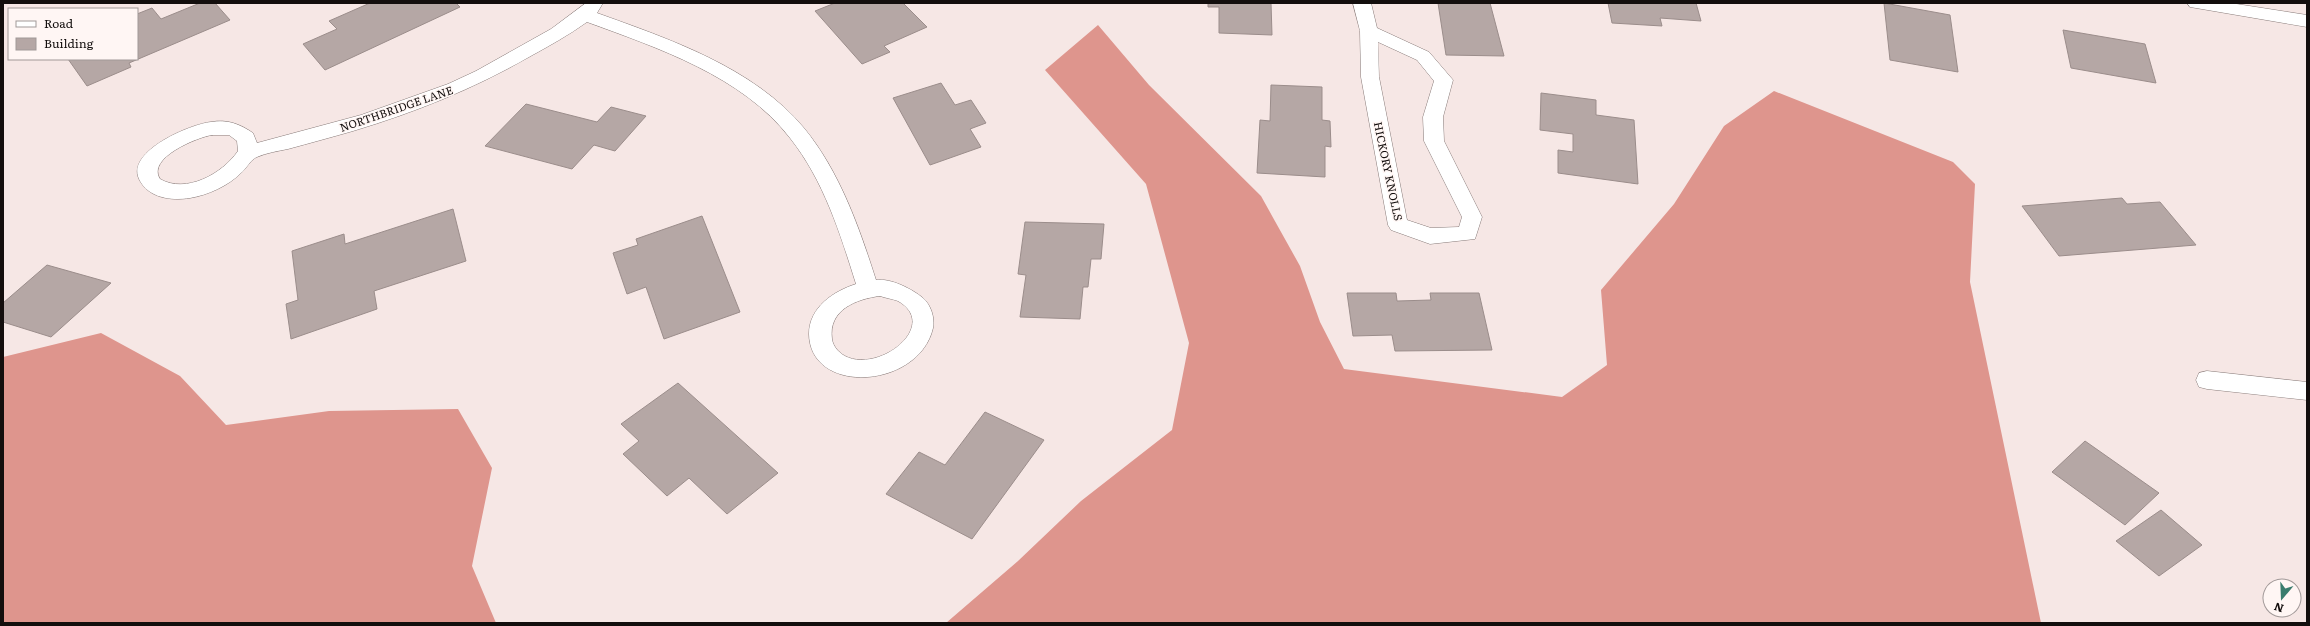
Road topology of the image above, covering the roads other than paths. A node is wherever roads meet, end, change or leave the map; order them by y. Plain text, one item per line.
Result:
1 (1362, 3) edge
2 (2196, 3) edge
3 (591, 9) edge
4 (2307, 21) edge
5 (1368, 31) junction
6 (248, 152) junction
7 (868, 289) junction
8 (2207, 380) dead end
9 (2307, 391) edge

1 - 5 street, HICKORY KNOLLS
2 - 4 street
3 - 6 street, NORTHBRIDGE LANE
3 - 7 street
5 - 5 street, HICKORY KNOLLS
6 - 6 street
7 - 7 street
8 - 9 street

